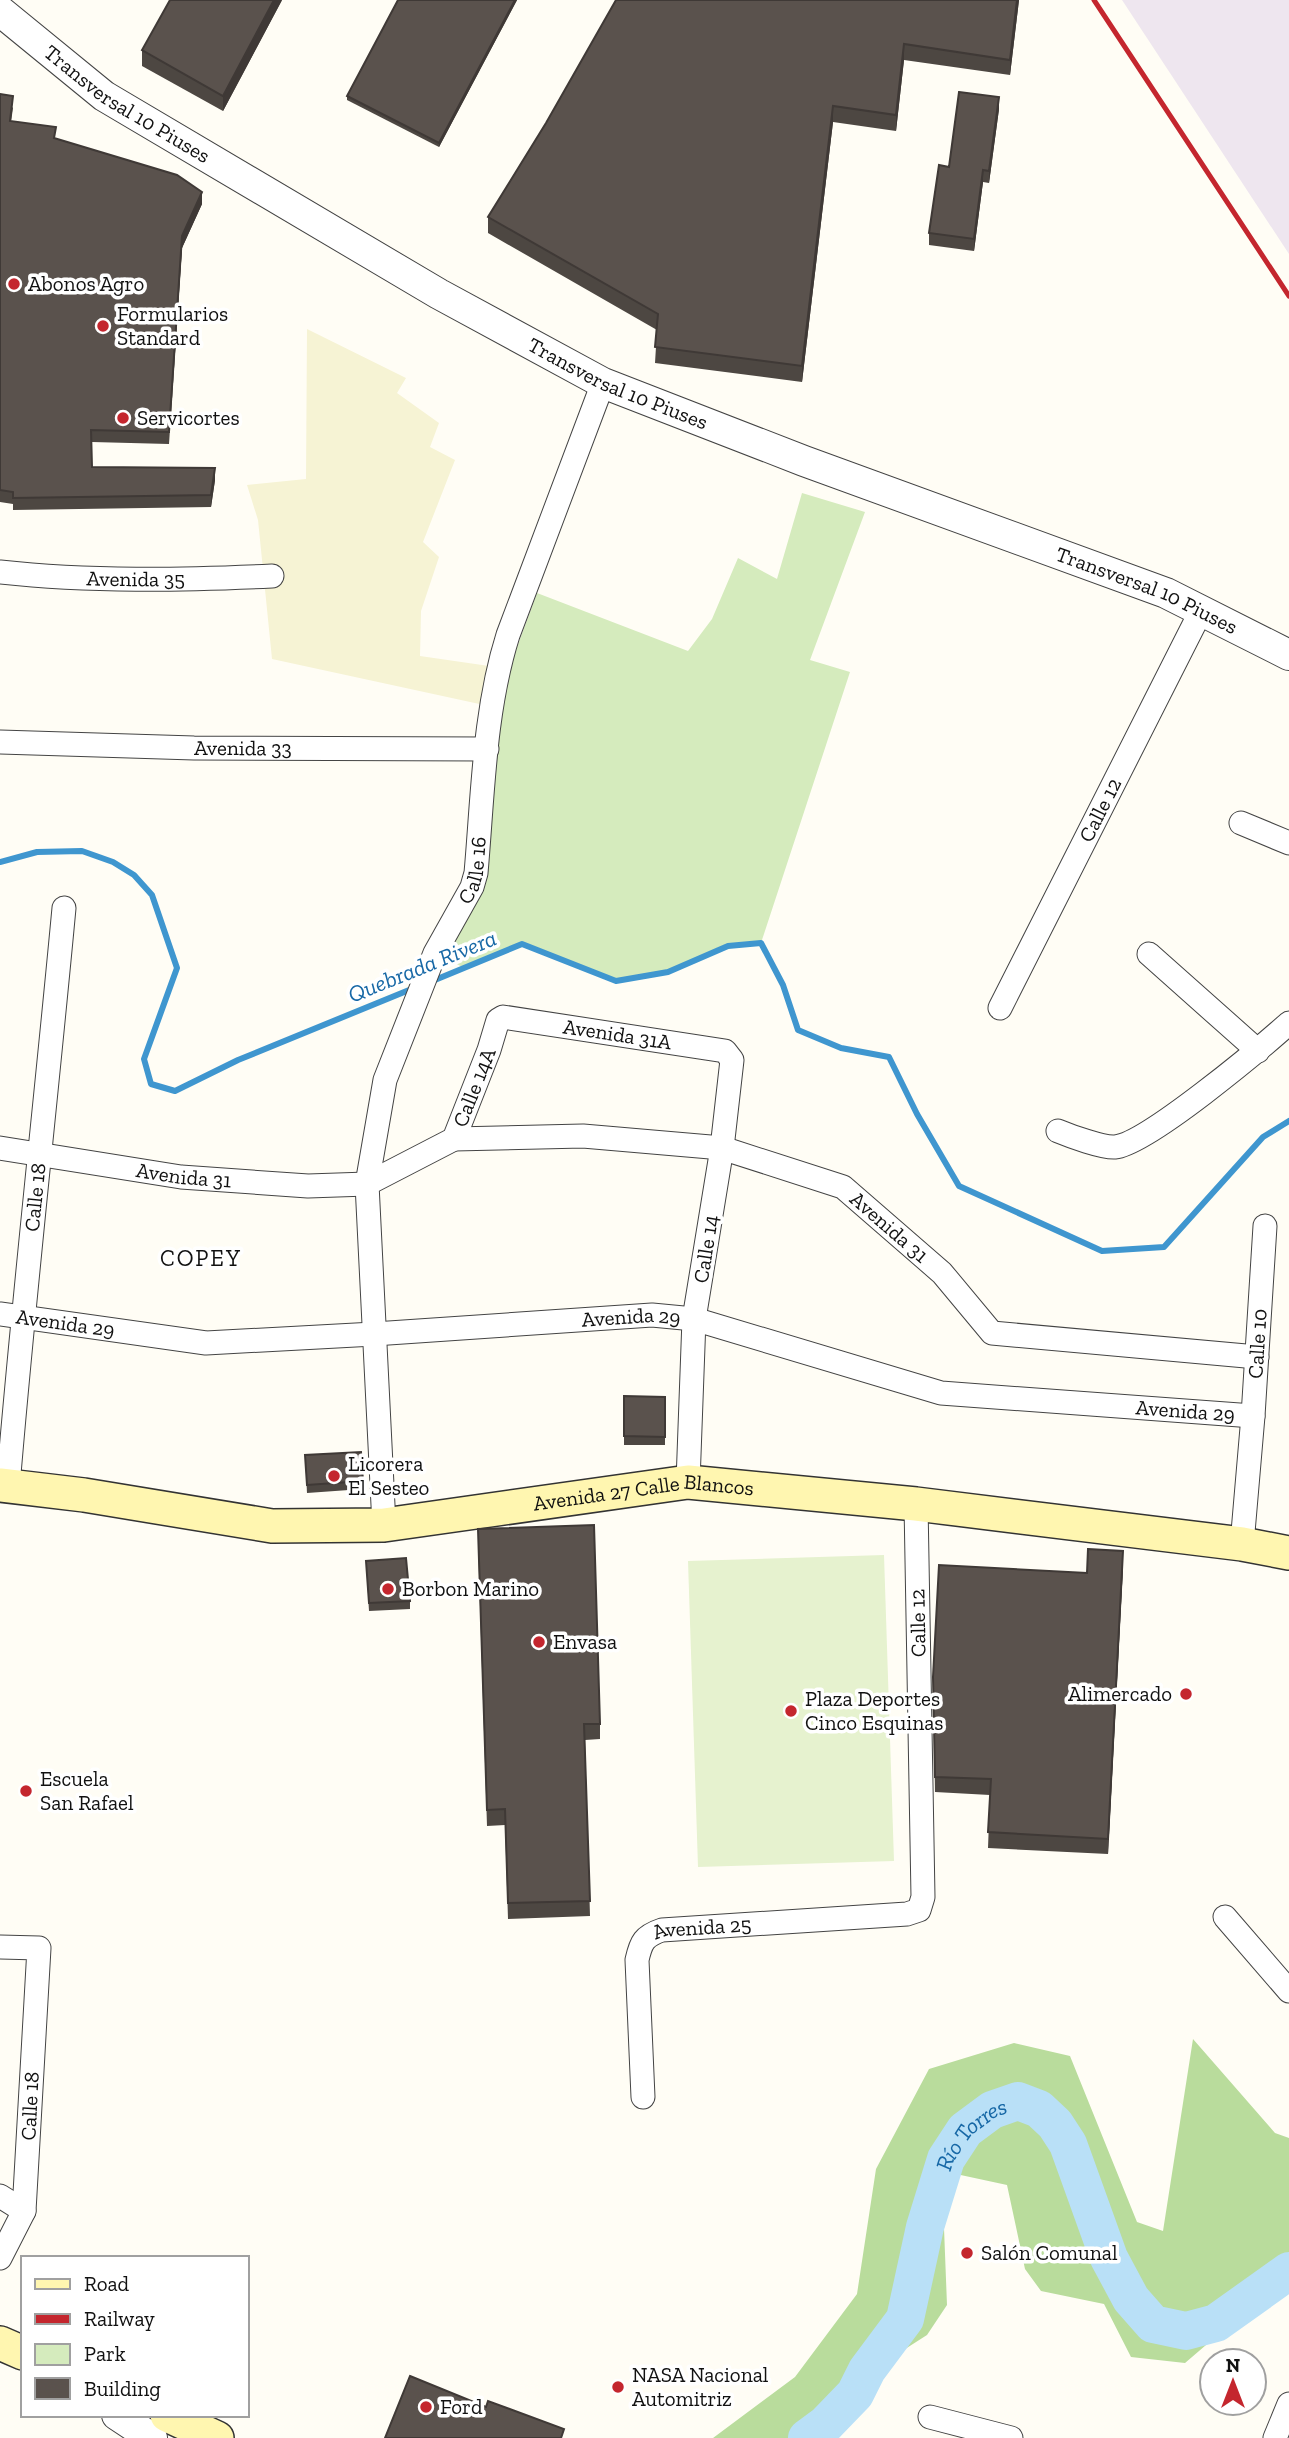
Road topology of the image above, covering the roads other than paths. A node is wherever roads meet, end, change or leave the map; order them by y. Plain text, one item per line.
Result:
1 (0, 12) edge
2 (603, 383) junction
3 (0, 572) edge
4 (272, 576) dead end
5 (1200, 611) junction
6 (1289, 655) edge
7 (0, 742) edge
8 (487, 749) junction
9 (1241, 823) dead end
10 (1289, 843) edge
11 (64, 908) dead end
12 (1149, 954) dead end
13 (1000, 1008) dead end
14 (498, 1020) joint
15 (1289, 1023) edge
16 (1258, 1051) junction
17 (732, 1059) joint
18 (1058, 1131) dead end
19 (454, 1139) junction
20 (0, 1148) edge
21 (722, 1148) junction
22 (41, 1153) junction
23 (367, 1184) junction
24 (1265, 1226) dead end
25 (11, 1316) edge
26 (694, 1319) junction
27 (374, 1334) junction
28 (1257, 1357) junction
29 (1253, 1416) junction
30 (688, 1482) junction
31 (4, 1486) edge
32 (916, 1504) junction
33 (384, 1525) junction
34 (1242, 1544) junction
35 (1289, 1553) edge
36 (919, 1910) joint
37 (1225, 1917) dead end
38 (0, 1947) edge
39 (1286, 1982) edge
40 (643, 2097) dead end
41 (0, 2196) edge
42 (24, 2211) junction
43 (0, 2258) edge
44 (1289, 2404) edge
45 (120, 2417) edge
46 (171, 2417) edge
47 (930, 2417) dead end
48 (152, 2438) edge
49 (217, 2438) edge
50 (1011, 2438) edge
51 (1275, 2438) edge

1 - 2 street, Transversal 10 Piuses
2 - 5 street, Transversal 10 Piuses
2 - 8 street, Calle 16
3 - 4 street, Avenida 35
5 - 6 street, Transversal 10 Piuses
5 - 13 street, Calle 12
7 - 8 street, Avenida 33
8 - 23 street, Calle 16
9 - 10 street
11 - 22 street, Calle 18
12 - 16 street
14 - 17 street, Avenida 31A
14 - 19 street, Calle 14A
15 - 16 street
16 - 18 street
17 - 21 street, Calle 14
19 - 21 street, Avenida 31
19 - 23 street, Calle 14A
20 - 22 street, Avenida 31
21 - 26 street, Calle 14
21 - 28 street, Avenida 31
22 - 23 street, Avenida 31
22 - 25 street, Calle 18
23 - 27 street, Calle 16
24 - 28 street, Calle 10
25 - 27 street, Avenida 29
25 - 31 street, Calle 18
26 - 27 street, Avenida 29
26 - 29 street, Avenida 29
26 - 30 street, Calle 14
27 - 33 street, Calle 16
28 - 29 street, Calle 10
29 - 34 street, Calle 10
30 - 32 main road, Avenida 27 Calle Blancos
30 - 33 main road, Avenida 27 Calle Blancos
31 - 33 main road, Avenida 27 Calle Blancos
32 - 34 main road, Avenida 27 Calle Blancos
32 - 36 street, Calle 12
34 - 35 main road, Avenida 27 Calle Blancos
36 - 40 street, Avenida 25
37 - 39 street
38 - 42 street, Calle 18
41 - 42 street
42 - 43 street, Calle 18
44 - 51 street
45 - 48 street
46 - 49 main road
47 - 50 street

